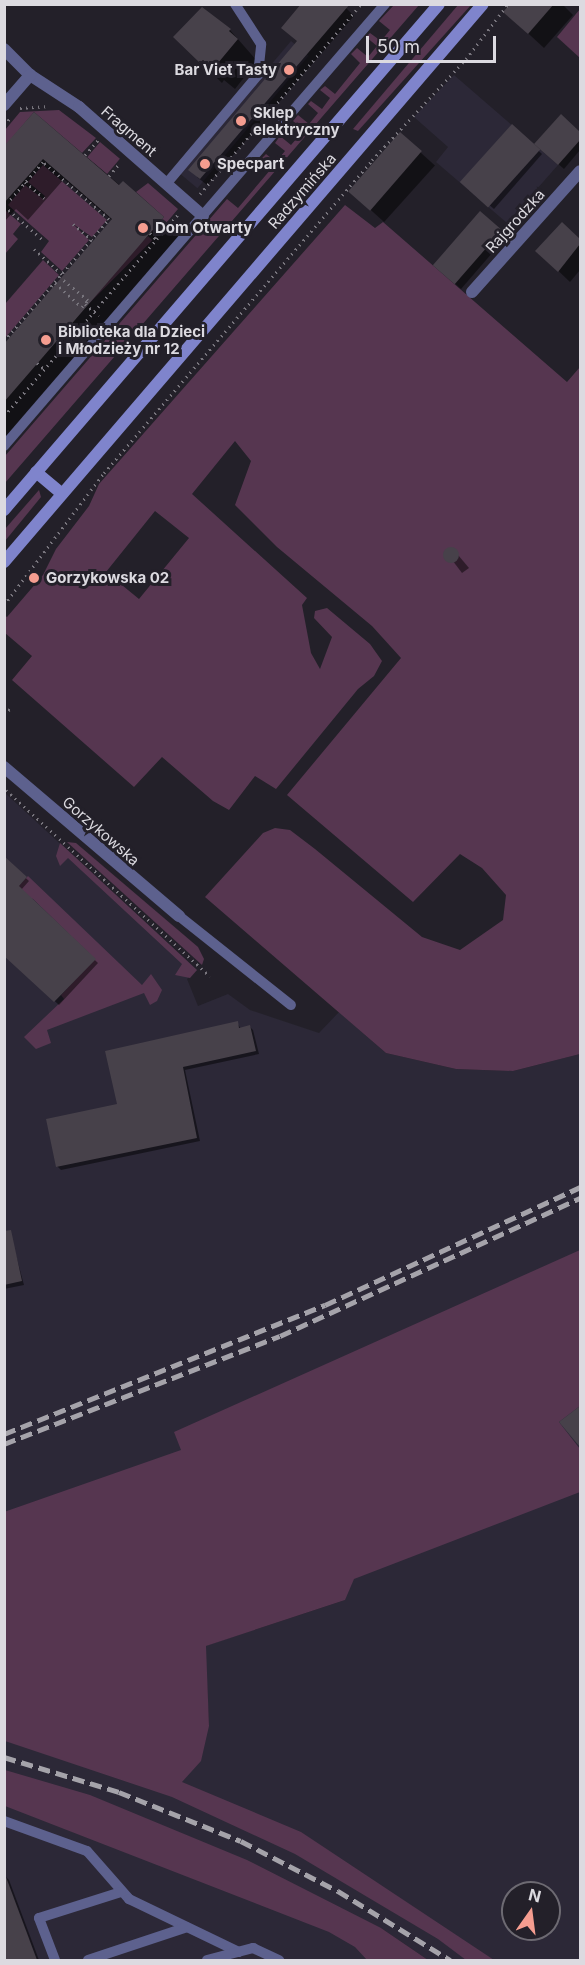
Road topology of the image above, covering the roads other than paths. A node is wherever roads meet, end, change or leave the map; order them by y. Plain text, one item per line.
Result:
1 (235, 4) edge
2 (385, 4) edge
3 (440, 4) edge
4 (483, 4) edge
5 (4, 49) edge
6 (30, 75) junction
7 (4, 105) edge
8 (580, 171) edge
9 (167, 183) junction
10 (203, 216) junction
11 (472, 292) dead end
12 (4, 446) edge
13 (36, 472) junction
14 (62, 494) junction
15 (4, 510) edge
16 (4, 562) edge
17 (4, 767) edge
18 (179, 916) joint
19 (291, 1005) dead end
20 (4, 1821) edge
21 (121, 1892) junction
22 (187, 1927) junction
23 (240, 1952) junction
24 (55, 1960) edge
25 (88, 1960) edge
26 (207, 1960) edge
27 (279, 1960) edge

1 - 9 lane
2 - 10 lane
3 - 13 main road, Radzymińska
4 - 14 main road, Radzymińska
5 - 6 street, Fragment
6 - 7 street
6 - 9 street, Fragment
8 - 11 street, Rajgrodzka
9 - 10 street, Fragment
10 - 12 lane
13 - 14 main road
13 - 15 main road, Radzymińska
14 - 16 main road, Radzymińska
17 - 18 street, Gorzykowska
18 - 19 lane
20 - 21 lane
21 - 22 lane
21 - 24 lane
22 - 23 lane
22 - 25 lane
23 - 26 lane
23 - 27 lane

